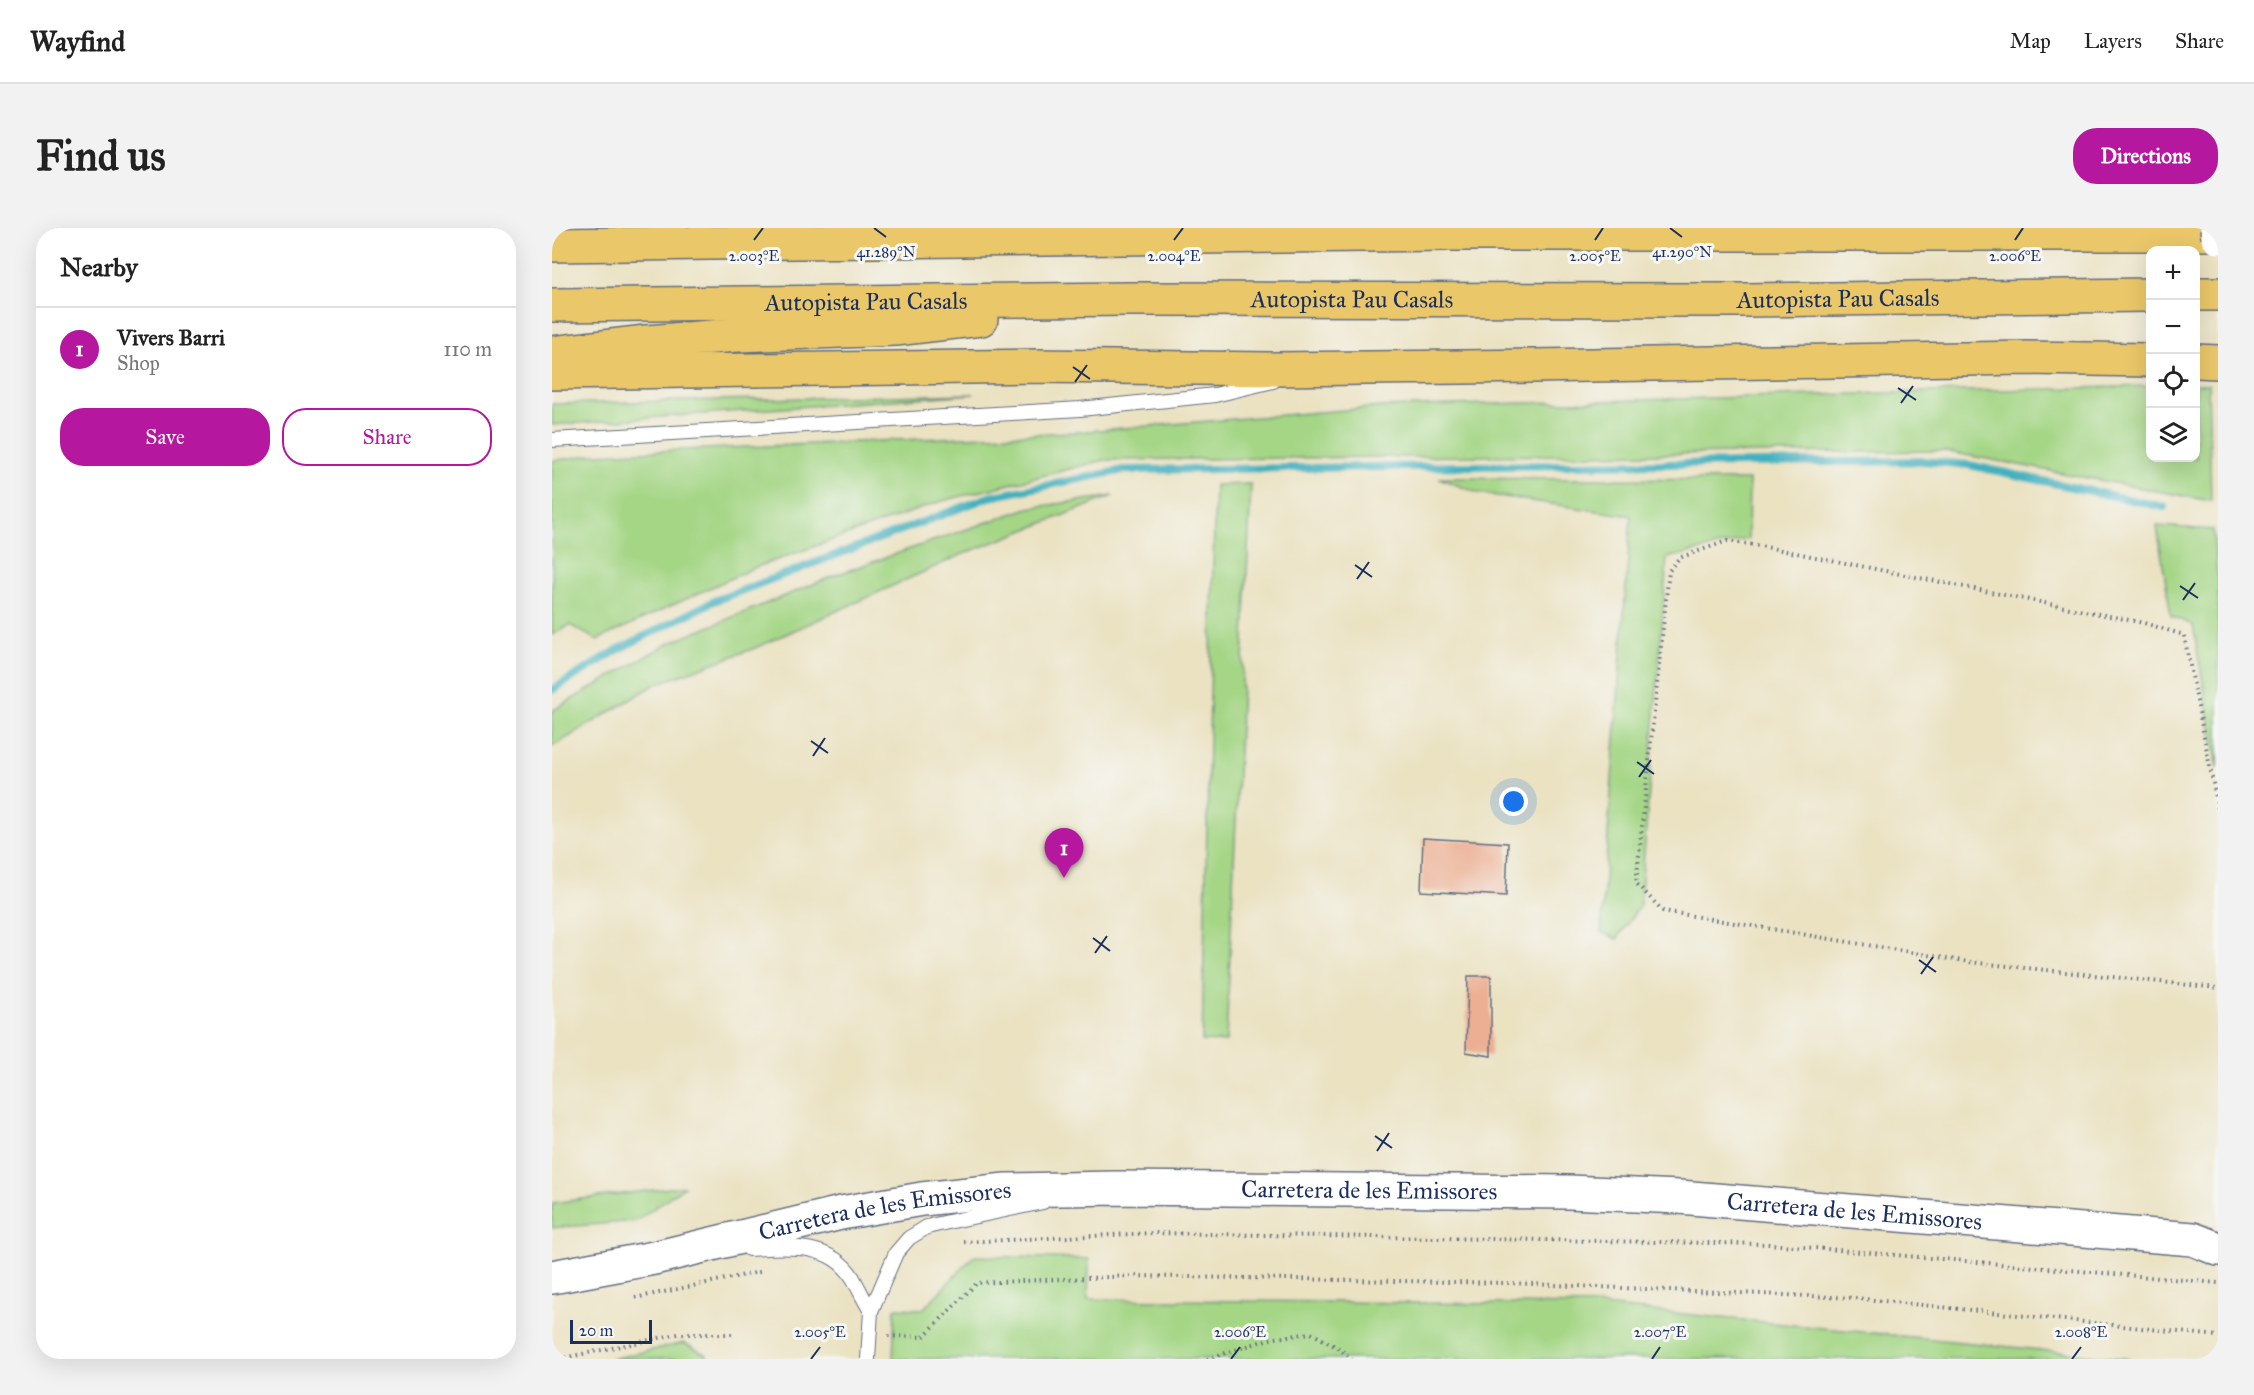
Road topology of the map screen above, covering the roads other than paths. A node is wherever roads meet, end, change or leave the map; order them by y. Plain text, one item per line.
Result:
1 (2217, 228) edge
2 (1434, 231) edge
3 (2218, 236) edge
4 (552, 245) edge
5 (2200, 294) edge
6 (2218, 294) edge
7 (2146, 295) edge
8 (1129, 299) junction
9 (552, 305) edge
10 (552, 353) edge
11 (2146, 360) edge
12 (2200, 361) edge
13 (2218, 362) edge
14 (1313, 368) junction
15 (552, 373) edge
16 (552, 440) edge
17 (1115, 1188) junction
18 (2210, 1241) edge
19 (687, 1251) junction
20 (552, 1277) edge
21 (871, 1311) junction
22 (868, 1359) edge

1 - 3 street, bridge
2 - 3 highway
2 - 4 highway
5 - 6 highway
7 - 8 highway, Autopista Pau Casals
8 - 9 highway, Autopista Pau Casals
8 - 10 highway
11 - 14 highway
12 - 13 highway
14 - 15 highway
14 - 16 lane
17 - 18 street, Carretera de les Emissores
17 - 19 street, Carretera de les Emissores
17 - 21 lane
19 - 20 street, Carretera de les Emissores
19 - 21 lane
21 - 22 lane

